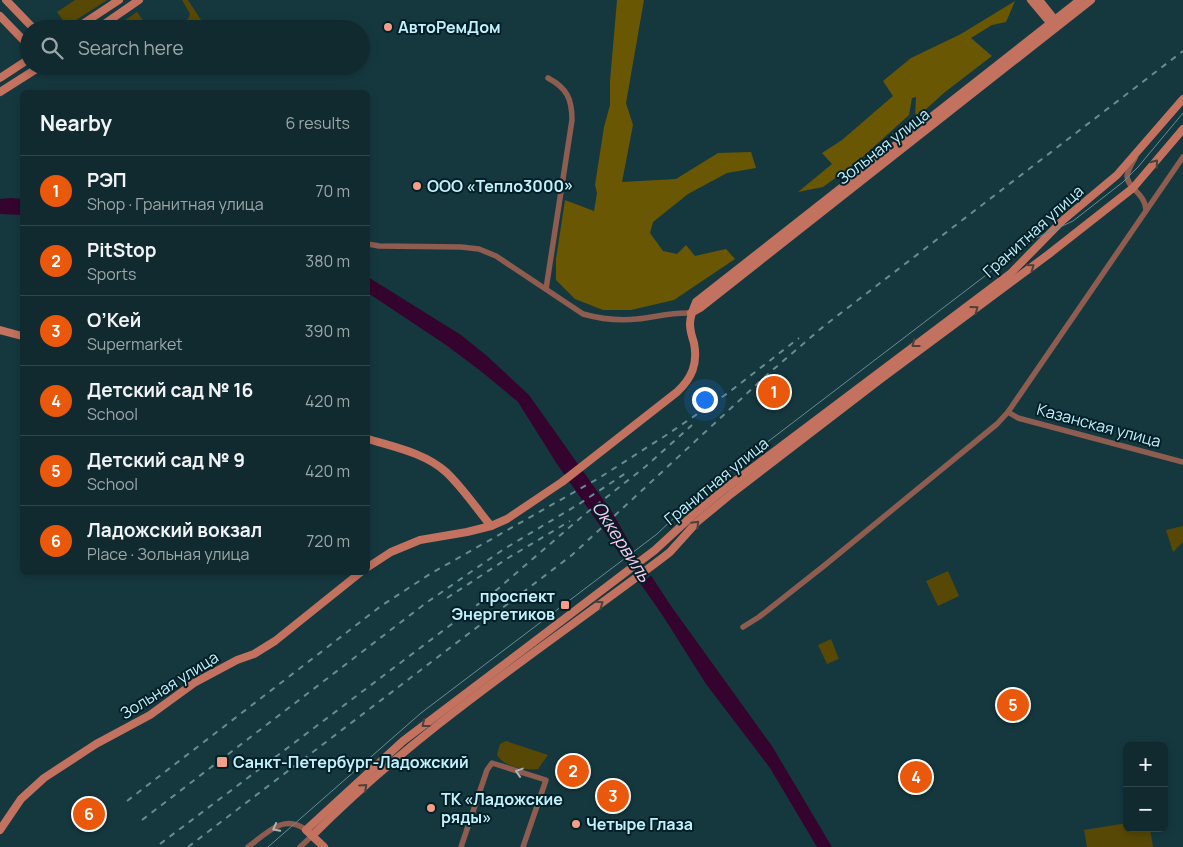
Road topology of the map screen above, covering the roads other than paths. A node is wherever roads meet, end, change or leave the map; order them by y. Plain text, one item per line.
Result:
1 (6, 0) edge
2 (119, 0) edge
3 (139, 0) edge
4 (1031, 0) edge
5 (1040, 0) edge
6 (1080, 0) edge
7 (1091, 0) edge
8 (0, 16) edge
9 (25, 20) edge
10 (88, 20) edge
11 (109, 20) edge
12 (1053, 24) junction
13 (20, 37) edge
14 (20, 65) edge
15 (27, 75) edge
16 (0, 78) edge
17 (548, 78) dead end
18 (0, 92) edge
19 (1183, 99) edge
20 (1183, 129) edge
21 (1137, 154) junction
22 (1183, 157) edge
23 (1133, 188) junction
24 (1146, 210) junction
25 (370, 244) edge
26 (546, 289) junction
27 (691, 313) junction
28 (0, 330) edge
29 (20, 335) edge
30 (1008, 412) junction
31 (370, 440) edge
32 (1183, 462) edge
33 (491, 526) junction
34 (370, 566) edge
35 (357, 575) edge
36 (743, 627) dead end
37 (0, 830) edge
38 (310, 832) junction
39 (248, 847) edge
40 (300, 847) edge
41 (324, 847) edge
42 (461, 847) edge
43 (523, 847) edge

1 - 9 street
2 - 10 street
3 - 11 street
4 - 12 street
5 - 12 street
6 - 12 street, Зольная улица
7 - 12 street, Зольная улица
8 - 13 street
12 - 27 street, Зольная улица
14 - 16 street
15 - 18 street
17 - 26 street
19 - 21 street, Гранитная улица
23 -> 20 street, Гранитная улица
21 - 23 street
21 -> 38 street, Гранитная улица
22 - 24 street
23 - 24 street
38 -> 23 street, Гранитная улица
24 - 30 street
25 - 26 street
26 - 27 street
27 - 33 street
28 - 29 street
30 - 32 street, Казанская улица
30 - 36 street
31 - 33 street
33 - 34 street
35 - 37 street, Зольная улица
38 -> 39 street
38 - 40 street, Гранитная улица
38 - 41 street
43 -> 42 street

